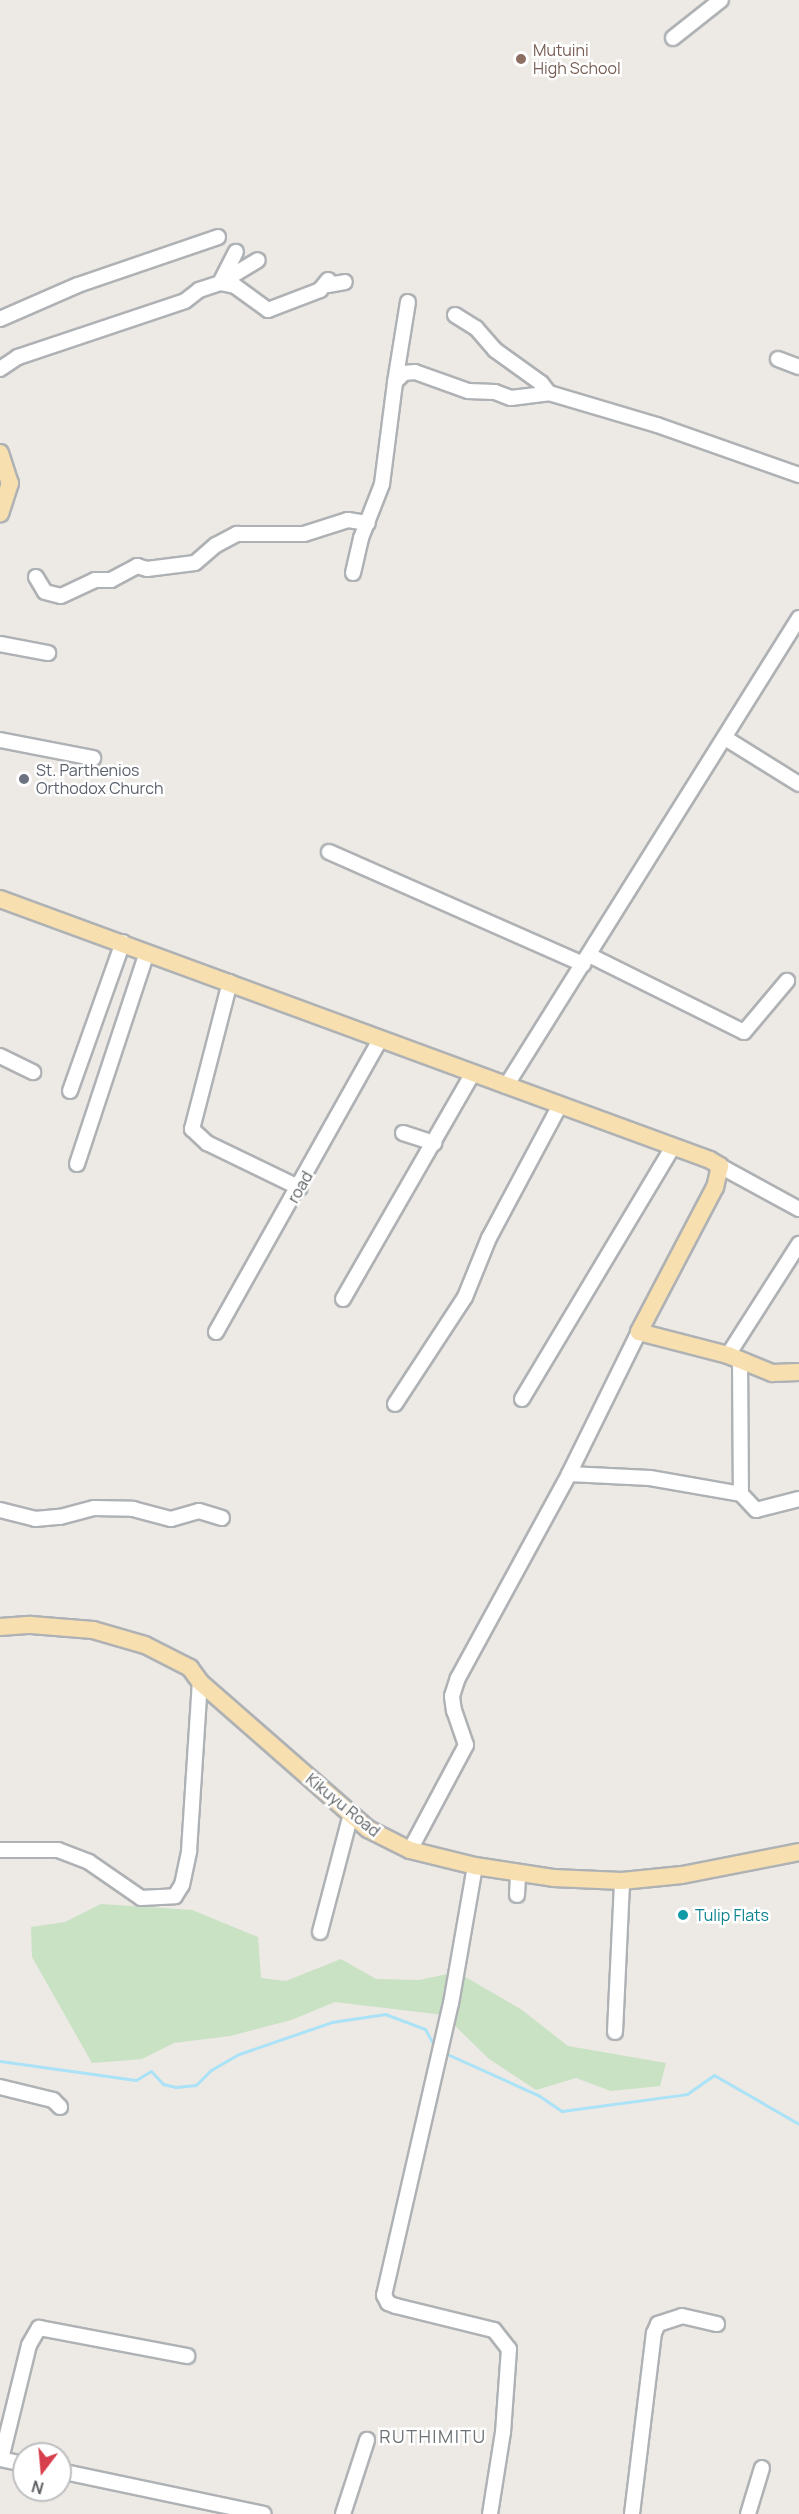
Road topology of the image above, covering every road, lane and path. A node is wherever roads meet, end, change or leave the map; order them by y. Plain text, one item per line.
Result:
1 (722, 0) edge
2 (673, 38) dead end
3 (218, 237) dead end
4 (236, 252) dead end
5 (258, 260) dead end
6 (345, 282) dead end
7 (220, 284) junction
8 (408, 302) dead end
9 (455, 315) dead end
10 (0, 319) edge
11 (778, 359) dead end
12 (799, 367) edge
13 (0, 369) edge
14 (395, 382) junction
15 (549, 393) junction
16 (0, 453) edge
17 (799, 476) edge
18 (0, 513) edge
19 (368, 523) junction
20 (353, 573) dead end
21 (36, 577) dead end
22 (799, 618) edge
23 (0, 644) edge
24 (48, 652) dead end
25 (725, 738) junction
26 (0, 740) edge
27 (93, 758) dead end
28 (799, 784) edge
29 (329, 852) dead end
30 (0, 899) edge
31 (123, 942) junction
32 (147, 952) junction
33 (586, 959) junction
34 (787, 981) dead end
35 (231, 982) junction
36 (380, 1040) junction
37 (0, 1056) edge
38 (33, 1072) dead end
39 (473, 1073) junction
40 (506, 1086) junction
41 (70, 1091) dead end
42 (560, 1105) junction
43 (403, 1133) dead end
44 (434, 1143) junction
45 (672, 1148) junction
46 (77, 1164) dead end
47 (720, 1166) junction
48 (300, 1188) junction
49 (799, 1209) edge
50 (799, 1244) edge
51 (343, 1299) dead end
52 (216, 1332) dead end
53 (639, 1332) junction
54 (734, 1357) junction
55 (799, 1372) edge
56 (522, 1399) dead end
57 (395, 1404) dead end
58 (568, 1474) junction
59 (741, 1494) junction
60 (799, 1499) edge
61 (0, 1510) edge
62 (222, 1518) dead end
63 (0, 1627) edge
64 (200, 1682) junction
65 (351, 1814) junction
66 (0, 1850) edge
67 (410, 1850) junction
68 (799, 1852) edge
69 (475, 1866) junction
70 (518, 1872) junction
71 (622, 1881) junction
72 (517, 1894) dead end
73 (320, 1932) dead end
74 (615, 2032) dead end
75 (0, 2087) edge
76 (60, 2107) dead end
77 (717, 2324) dead end
78 (187, 2356) dead end
79 (367, 2440) dead end
80 (0, 2459) edge
81 (762, 2468) dead end
82 (72, 2474) edge
83 (234, 2511) edge
84 (264, 2514) edge
85 (343, 2514) edge
86 (489, 2514) edge
87 (632, 2514) edge
88 (748, 2514) edge

1 - 2 street
3 - 10 street
4 - 7 street
5 - 7 street
6 - 7 street
7 - 13 street
8 - 14 street
9 - 15 street
11 - 12 street
14 - 15 street
14 - 19 street
15 - 17 street
16 - 18 main road
19 - 20 street
19 - 21 street
22 - 25 street
23 - 24 street
25 - 28 street
25 - 33 street
26 - 27 street
29 - 33 street
30 - 31 main road
31 - 32 main road
31 - 41 street
32 - 35 main road
32 - 46 street
33 - 34 street
33 - 40 street
35 - 36 main road
35 - 48 street
36 - 39 main road
36 - 48 street, road
37 - 38 street
39 - 40 main road
39 - 44 street
40 - 42 main road
42 - 45 main road
42 - 57 street
43 - 44 street
44 - 51 street
45 - 47 main road
45 - 56 street
47 - 49 street
47 - 53 main road
48 - 52 street, road
50 - 54 street
53 - 54 main road
53 - 58 street
54 - 55 main road
54 - 59 street
58 - 59 street
58 - 67 street
59 - 60 street
61 - 62 street
63 - 64 main road, Kikuyu Road
64 - 65 main road, Kikuyu Road
64 - 66 street
65 - 67 main road, Kikuyu Road
65 - 73 street
67 - 69 main road, Kikuyu Road
68 - 71 main road, Kikuyu Road
69 - 70 main road, Kikuyu Road
69 - 86 street
70 - 71 main road, Kikuyu Road
70 - 72 street
71 - 74 street
75 - 76 street
77 - 87 street
78 - 80 street
79 - 85 street
81 - 88 street
82 - 83 street
83 - 84 street

